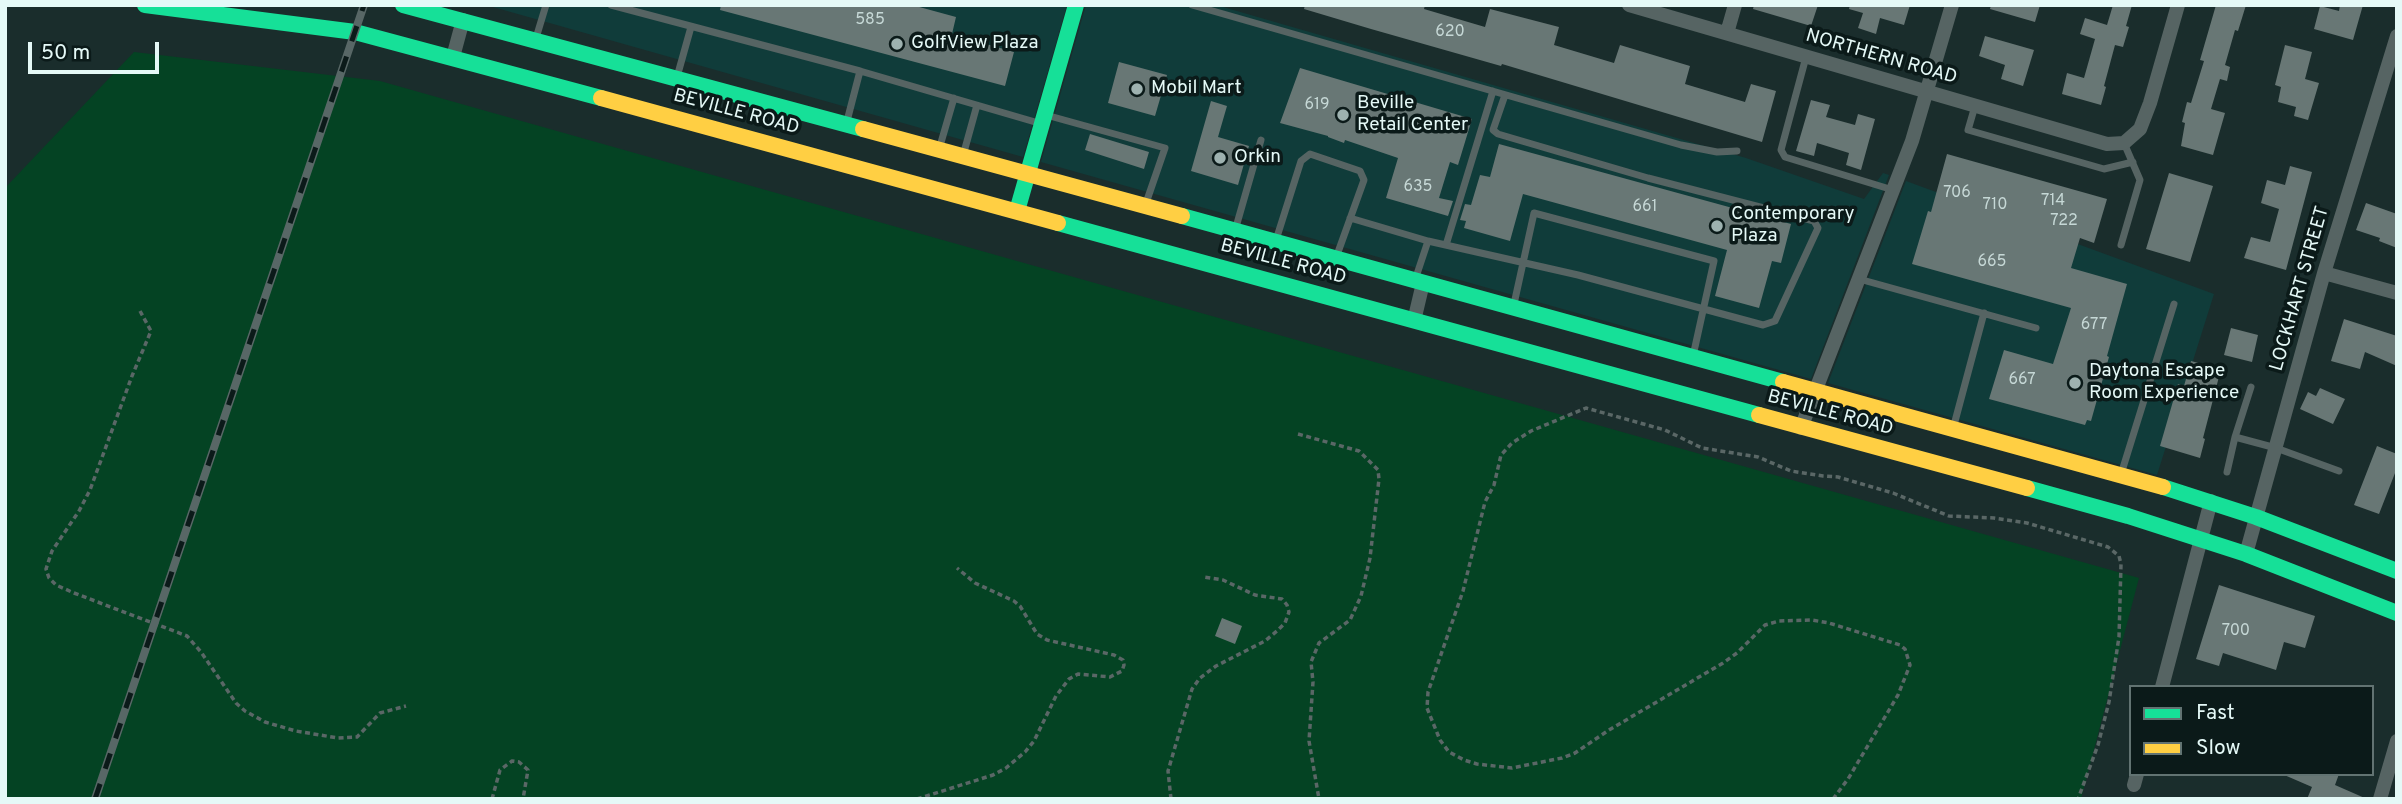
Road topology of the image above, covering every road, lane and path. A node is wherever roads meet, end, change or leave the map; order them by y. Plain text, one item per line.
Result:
1 (145, 5) edge
2 (403, 5) edge
3 (545, 5) edge
4 (611, 5) edge
5 (1076, 5) edge
6 (1192, 5) edge
7 (1629, 5) edge
8 (1735, 5) edge
9 (1952, 5) edge
10 (2178, 5) edge
11 (201, 9) edge
12 (463, 20) junction
13 (691, 27) junction
14 (1727, 33) junction
15 (2397, 36) edge
16 (536, 39) junction
17 (453, 57) junction
18 (1806, 57) junction
19 (860, 71) junction
20 (677, 78) junction
21 (1493, 91) junction
22 (1926, 92) junction
23 (1505, 95) junction
24 (954, 98) junction
25 (977, 105) junction
26 (1975, 106) junction
27 (1044, 119) junction
28 (846, 125) junction
29 (1261, 140) dead end
30 (2124, 143) junction
31 (939, 150) junction
32 (1737, 150) dead end
33 (963, 156) junction
34 (2133, 162) junction
35 (1028, 175) junction
36 (1893, 190) junction
37 (1145, 207) junction
38 (1017, 211) junction
39 (1350, 218) junction
40 (1234, 231) junction
41 (1428, 241) junction
42 (1275, 243) junction
43 (2121, 244) dead end
44 (1446, 245) junction
45 (1336, 259) junction
46 (1523, 263) junction
47 (2324, 273) junction
48 (1859, 279) junction
49 (1419, 282) junction
50 (2397, 293) edge
51 (2174, 304) dead end
52 (1514, 308) junction
53 (1704, 309) junction
54 (141, 311) dead end
55 (1984, 313) junction
56 (1414, 321) junction
57 (2036, 328) dead end
58 (1693, 357) junction
59 (2251, 387) dead end
60 (1816, 391) junction
61 (1801, 428) junction
62 (1953, 429) junction
63 (1298, 434) dead end
64 (2235, 437) junction
65 (2276, 448) junction
66 (2339, 471) dead end
67 (2227, 472) dead end
68 (2121, 475) junction
69 (2211, 501) junction
70 (2256, 517) junction
71 (2203, 539) junction
72 (2246, 554) junction
73 (957, 568) dead end
74 (2397, 571) edge
75 (1204, 577) dead end
76 (2397, 613) edge
77 (2163, 685) edge
78 (406, 706) dead end
79 (2397, 741) edge
80 (492, 799) edge
81 (523, 799) edge
82 (917, 799) edge
83 (1171, 799) edge
84 (1319, 799) edge
85 (1833, 799) edge
86 (2078, 799) edge
87 (2380, 799) edge

1 - 11 main road, BEVILLE ROAD
2 - 12 main road, BEVILLE ROAD
3 - 16 lane
4 - 13 lane
5 - 27 main road
6 - 21 lane
7 - 14 street, NORTHERN ROAD
8 - 14 street
9 - 22 street
10 - 30 street
11 - 17 main road, BEVILLE ROAD
12 - 16 main road, BEVILLE ROAD
12 - 17 street
13 - 19 lane
13 - 20 lane
14 - 18 street, NORTHERN ROAD
15 - 47 street, LOCKHART STREET
16 - 20 main road, BEVILLE ROAD
17 - 38 main road, BEVILLE ROAD
18 - 22 street, NORTHERN ROAD
18 - 36 lane
19 - 24 lane
19 - 28 lane
20 - 28 main road, BEVILLE ROAD
21 - 23 lane
21 - 44 lane
22 - 26 street, NORTHERN ROAD
22 - 36 street
23 - 32 lane
23 - 53 lane
24 - 25 lane
24 - 31 lane
25 - 27 lane
25 - 33 lane
26 - 30 street, NORTHERN ROAD
26 - 34 lane
27 - 35 main road
27 - 37 lane
28 - 31 main road, BEVILLE ROAD
29 - 40 lane
30 - 34 lane
31 - 33 main road, BEVILLE ROAD
33 - 35 main road, BEVILLE ROAD
34 - 43 lane
35 - 37 main road, BEVILLE ROAD
35 - 38 main road
36 - 48 street
37 - 40 main road, BEVILLE ROAD
38 - 56 main road, BEVILLE ROAD
39 - 41 lane
39 - 42 lane
39 - 45 lane
40 - 42 main road, BEVILLE ROAD
41 - 44 lane
41 - 49 lane
42 - 45 main road, BEVILLE ROAD
44 - 46 lane
45 - 49 main road, BEVILLE ROAD
46 - 52 lane
46 - 53 lane
46 - 53 lane
47 - 50 street
47 - 65 street, LOCKHART STREET
48 - 55 lane
48 - 60 street
49 - 52 main road, BEVILLE ROAD
49 - 56 street
51 - 68 lane
52 - 58 main road, BEVILLE ROAD
53 - 58 lane
54 - 78 path
55 - 57 lane
55 - 62 lane
56 - 61 main road, BEVILLE ROAD
58 - 60 main road, BEVILLE ROAD
59 - 64 lane
60 - 61 street
60 - 62 main road, BEVILLE ROAD
61 - 71 main road, BEVILLE ROAD
62 - 68 main road, BEVILLE ROAD
63 - 84 path
64 - 65 lane
64 - 67 lane
65 - 66 lane
65 - 70 street, LOCKHART STREET
68 - 69 main road, BEVILLE ROAD
69 - 70 main road, BEVILLE ROAD
69 - 71 street
70 - 72 street, LOCKHART STREET
70 - 74 main road, BEVILLE ROAD
71 - 72 main road, BEVILLE ROAD
71 - 77 street
72 - 76 main road, BEVILLE ROAD
73 - 82 path
75 - 83 path
79 - 87 street
80 - 81 path
85 - 86 path

